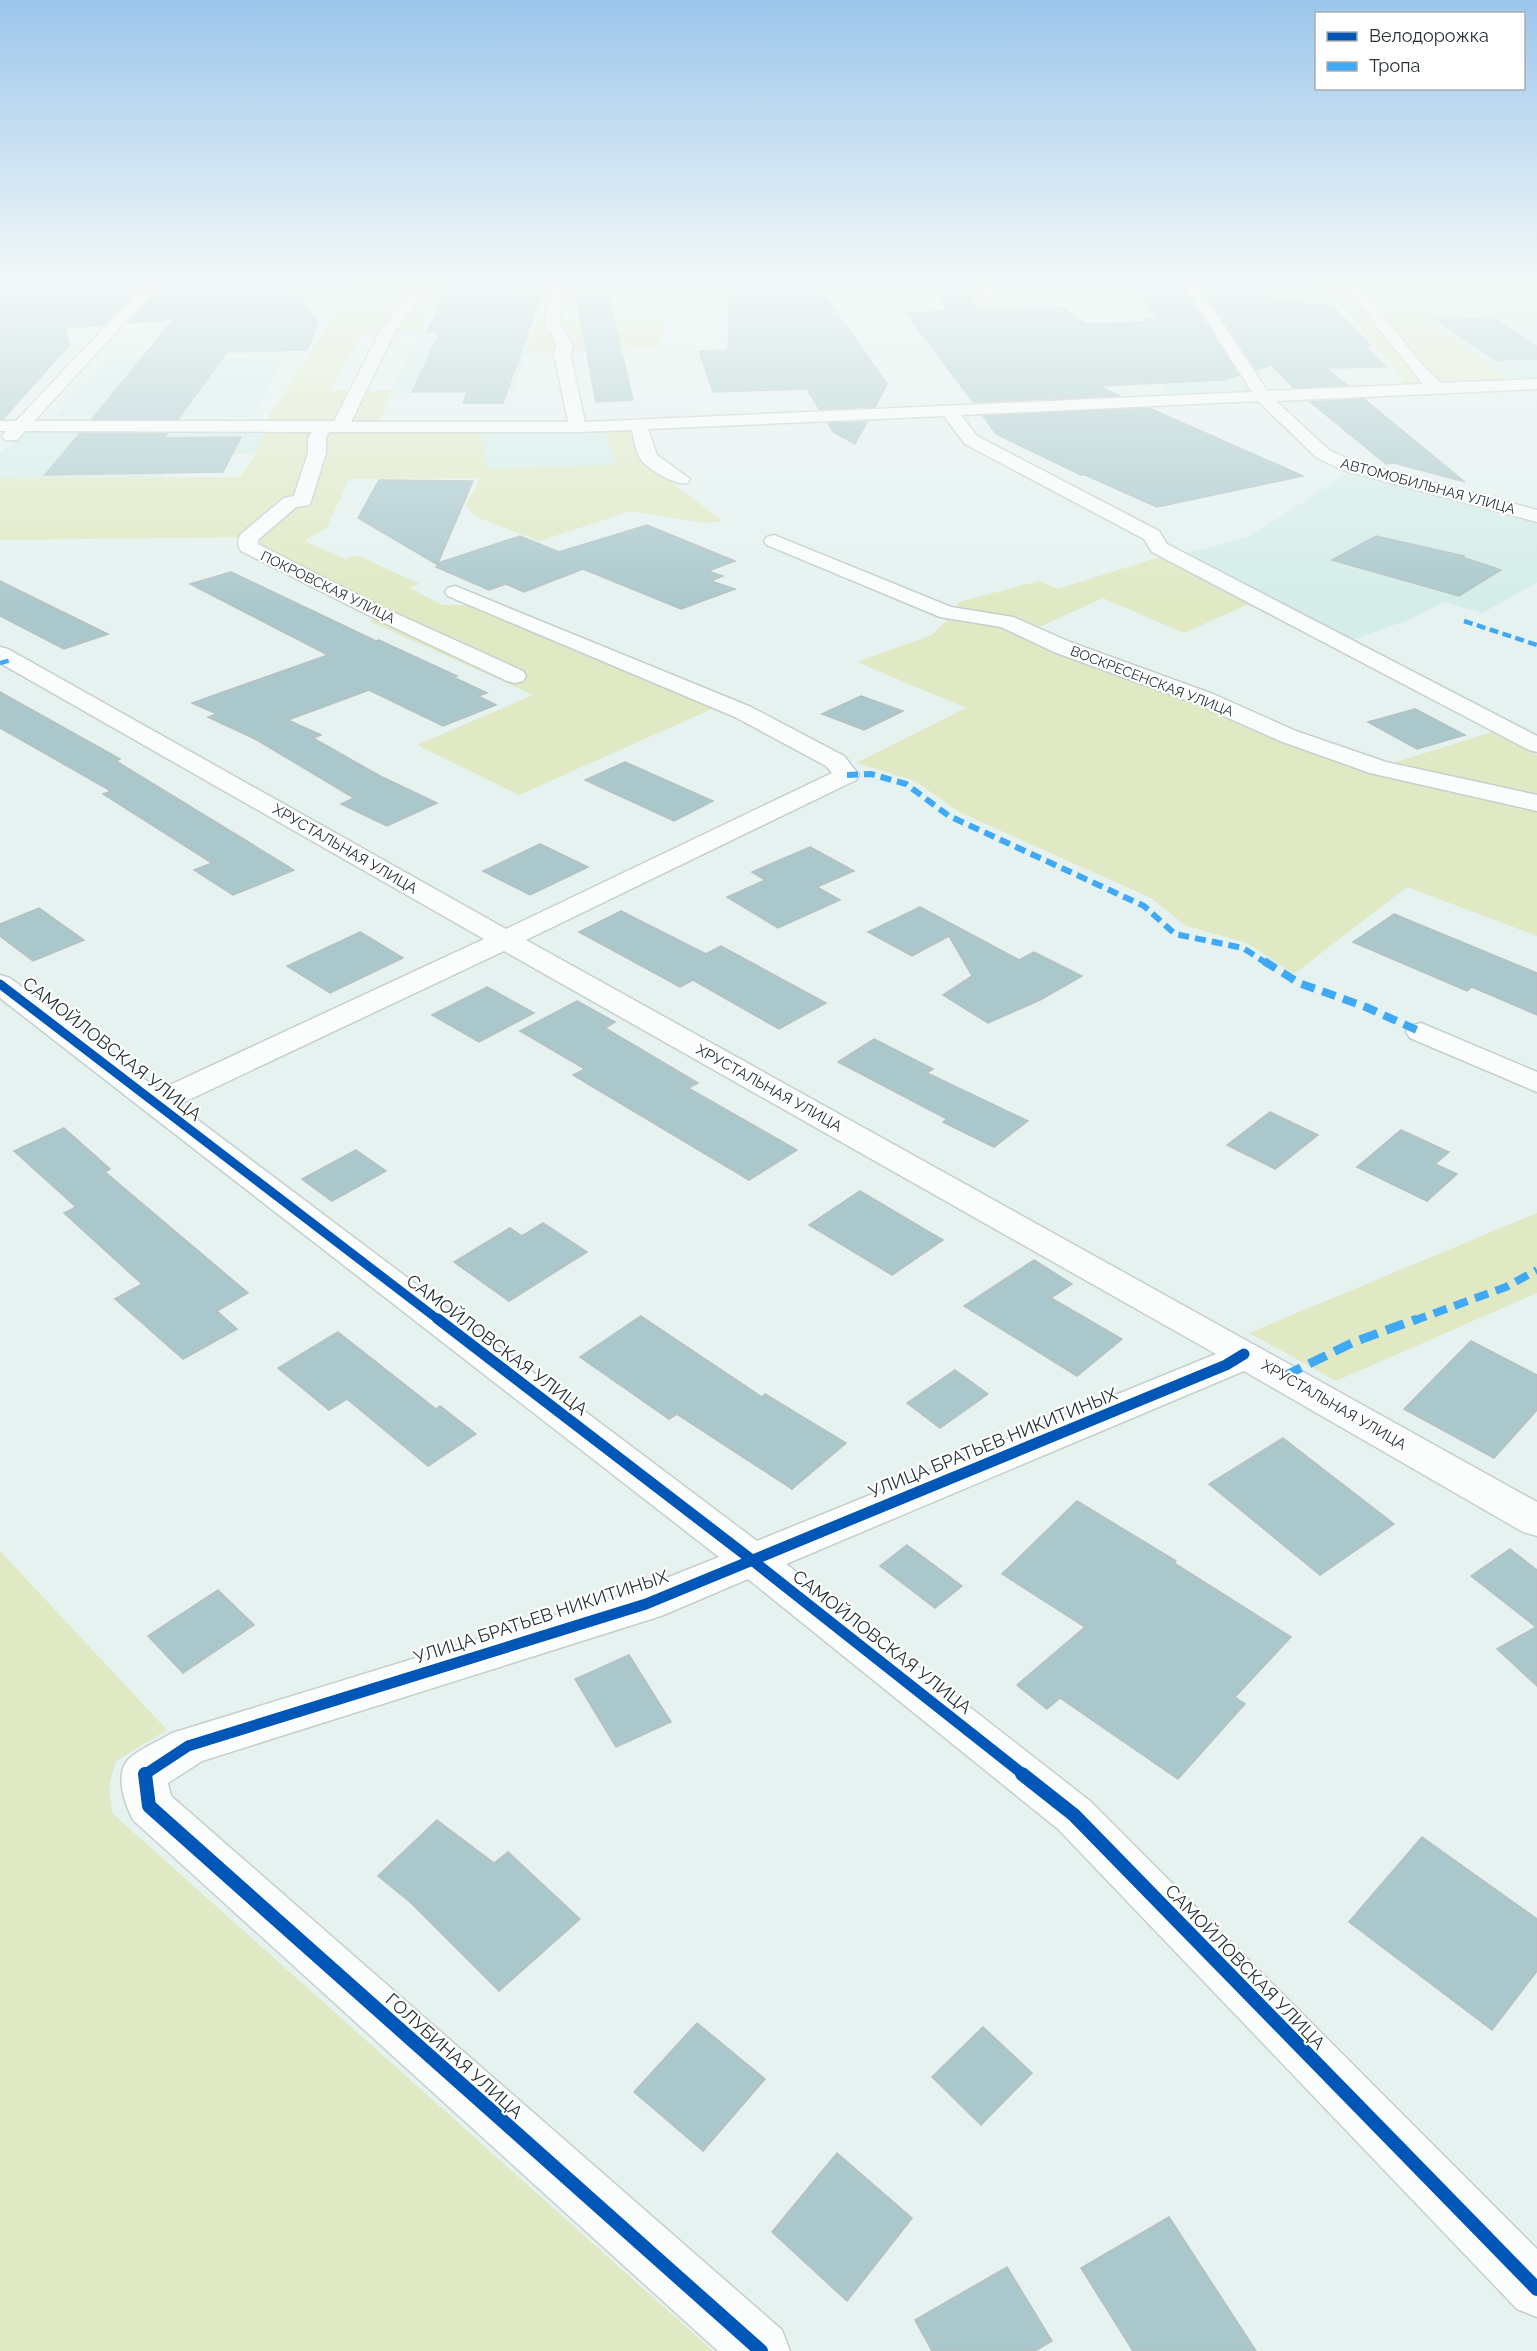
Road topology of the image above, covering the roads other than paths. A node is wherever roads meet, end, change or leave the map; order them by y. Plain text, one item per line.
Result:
1 (52, 392) edge
2 (356, 392) edge
3 (570, 392) edge
4 (1260, 392) edge
5 (1379, 392) edge
6 (1263, 397) junction
7 (949, 411) junction
8 (0, 426) edge
9 (20, 426) junction
10 (639, 426) junction
11 (331, 428) junction
12 (578, 428) junction
13 (0, 446) edge
14 (681, 480) dead end
15 (1537, 516) edge
16 (774, 541) dead end
17 (455, 592) dead end
18 (0, 654) edge
19 (515, 676) dead end
20 (1537, 745) edge
21 (1537, 803) edge
22 (506, 940) junction
23 (0, 984) edge
24 (1421, 1032) dead end
25 (1537, 1083) edge
26 (155, 1104) junction
27 (1244, 1354) junction
28 (1537, 1521) edge
29 (752, 1560) junction
30 (144, 1774) joint
31 (1537, 2289) edge
32 (761, 2351) edge

1 - 9 street
2 - 11 street, ПОКРОВСКАЯ УЛИЦА
3 - 12 street
4 - 6 street, АВТОМОБИЛЬНАЯ УЛИЦА
5 - 6 street
6 - 7 street
6 - 15 street, АВТОМОБИЛЬНАЯ УЛИЦА
7 - 10 street
7 - 20 street
8 - 9 street
9 - 11 street
9 - 13 street
10 - 12 street
10 - 14 street
11 - 12 street
11 - 19 street, ПОКРОВСКАЯ УЛИЦА
16 - 21 street, ВОСКРЕСЕНСКАЯ УЛИЦА
17 - 22 street
18 - 22 street, ХРУСТАЛЬНАЯ УЛИЦА
22 - 26 street
22 - 27 street, ХРУСТАЛЬНАЯ УЛИЦА
23 - 26 street, САМОЙЛОВСКАЯ УЛИЦА
24 - 25 street
26 - 29 street, САМОЙЛОВСКАЯ УЛИЦА
27 - 28 street, ХРУСТАЛЬНАЯ УЛИЦА
27 - 29 street, УЛИЦА БРАТЬЕВ НИКИТИНЫХ
29 - 30 street, УЛИЦА БРАТЬЕВ НИКИТИНЫХ
29 - 31 street, САМОЙЛОВСКАЯ УЛИЦА
30 - 32 street, ГОЛУБИНАЯ УЛИЦА

